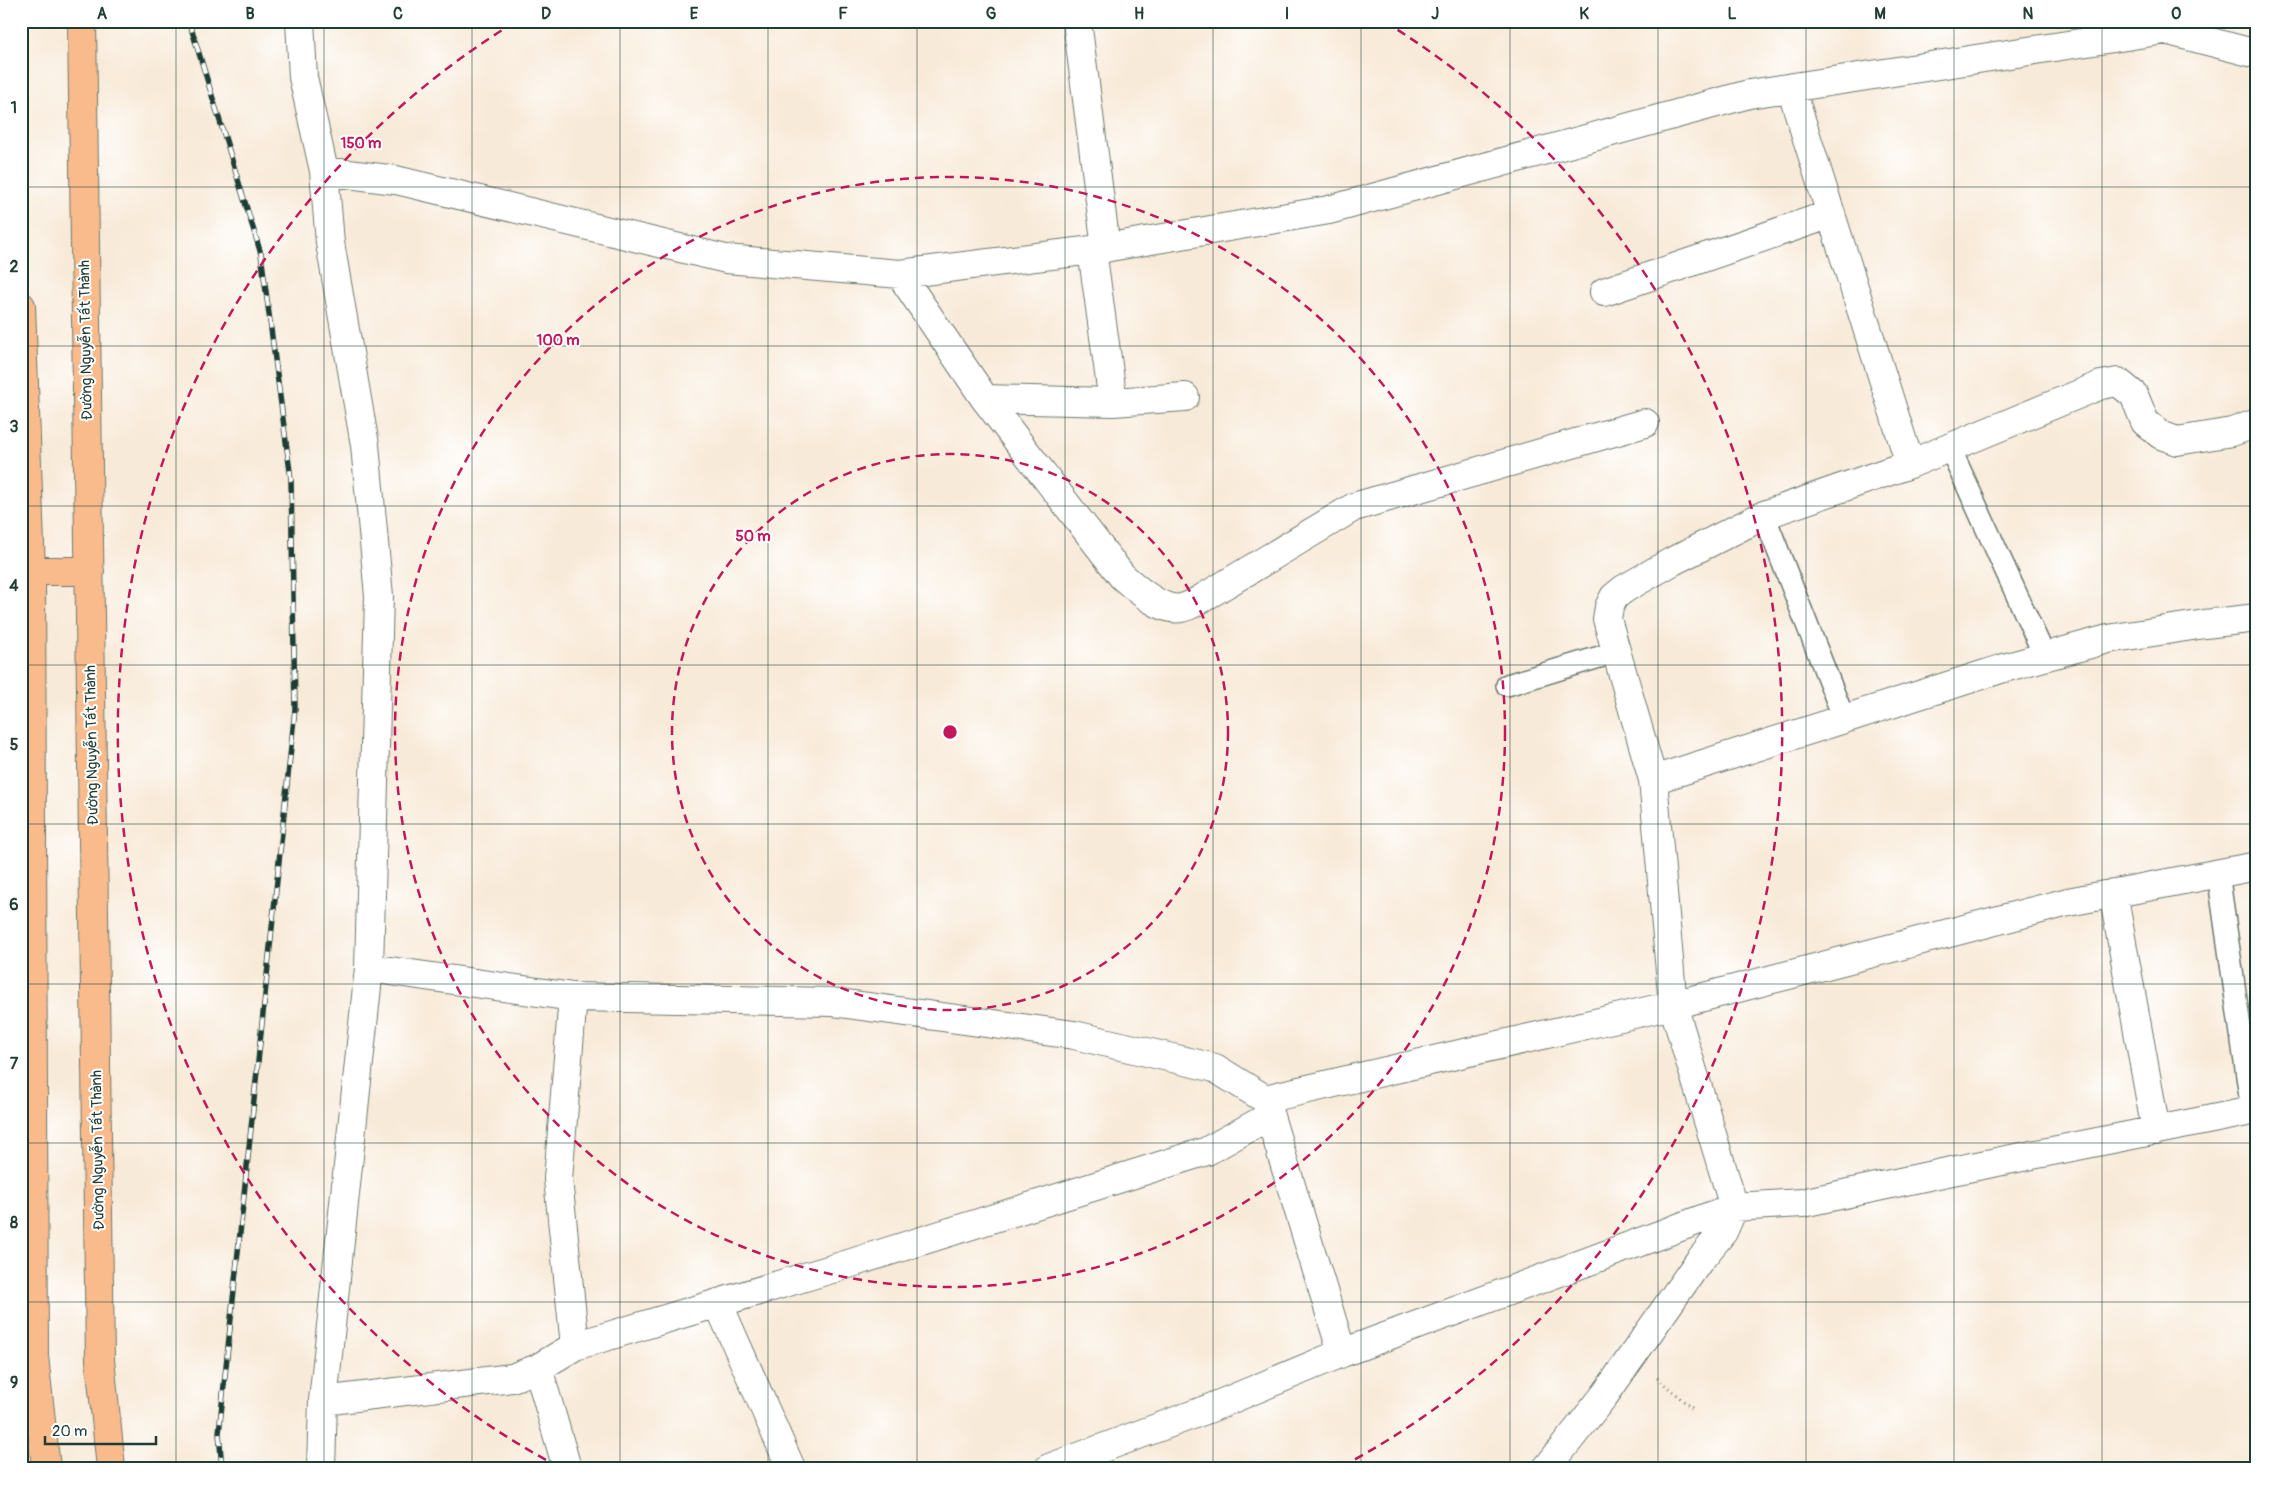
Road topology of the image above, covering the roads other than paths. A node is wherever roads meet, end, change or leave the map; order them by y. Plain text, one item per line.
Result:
1 (82, 21) edge
2 (300, 21) edge
3 (1077, 21) edge
4 (2165, 26) edge
5 (2257, 54) edge
6 (1790, 88) junction
7 (324, 171) junction
8 (1831, 214) junction
9 (1099, 249) junction
10 (900, 274) junction
11 (1604, 292) dead end
12 (21, 306) edge
13 (1186, 397) dead end
14 (985, 400) junction
15 (1113, 402) junction
16 (1645, 423) dead end
17 (2257, 423) edge
18 (1950, 448) junction
19 (1910, 464) junction
20 (1764, 515) junction
21 (90, 571) junction
22 (26, 573) edge
23 (2257, 618) edge
24 (1616, 652) junction
25 (2045, 657) junction
26 (1508, 685) dead end
27 (1844, 719) junction
28 (1653, 780) junction
29 (27, 823) edge
30 (2257, 866) edge
31 (2218, 873) junction
32 (2112, 893) junction
33 (368, 968) junction
34 (574, 997) junction
35 (27, 998) edge
36 (1673, 1005) junction
37 (1267, 1108) junction
38 (2255, 1111) edge
39 (2156, 1131) junction
40 (27, 1196) edge
41 (1734, 1207) junction
42 (718, 1303) junction
43 (575, 1346) junction
44 (1342, 1353) junction
45 (28, 1356) edge
46 (538, 1368) junction
47 (323, 1401) junction
48 (46, 1468) edge
49 (111, 1468) edge
50 (321, 1468) edge
51 (567, 1468) edge
52 (791, 1468) edge
53 (1048, 1468) edge
54 (1547, 1468) edge

1 - 21 main road, Đường Nguyễn Tất Thành
2 - 7 street
3 - 9 street
4 - 5 street
4 - 6 street
6 - 8 street
6 - 9 street
7 - 10 street
7 - 33 street
8 - 11 street
8 - 19 street
9 - 10 street
9 - 15 street
10 - 14 street
12 - 22 main road
13 - 15 street
14 - 15 street
14 - 16 street
17 - 18 street
18 - 19 street
18 - 25 lane
19 - 20 street
20 - 24 street
20 - 27 lane
21 - 22 main road
21 - 49 main road, Đường Nguyễn Tất Thành
22 - 29 main road
23 - 25 street
24 - 26 lane
24 - 28 street
25 - 27 street
27 - 28 street
28 - 36 street
29 - 35 main road
30 - 31 street
31 - 32 street
31 - 38 lane
32 - 36 street
32 - 39 street
33 - 34 street
33 - 47 street
34 - 37 street
34 - 43 street
35 - 40 main road
36 - 37 street
36 - 41 street
37 - 42 street
37 - 44 street
38 - 39 street
39 - 41 street
40 - 45 main road
41 - 44 street
41 - 54 street
42 - 43 street
42 - 52 street
43 - 46 street
44 - 53 street
45 - 48 main road
46 - 47 street
46 - 51 street
47 - 50 street

